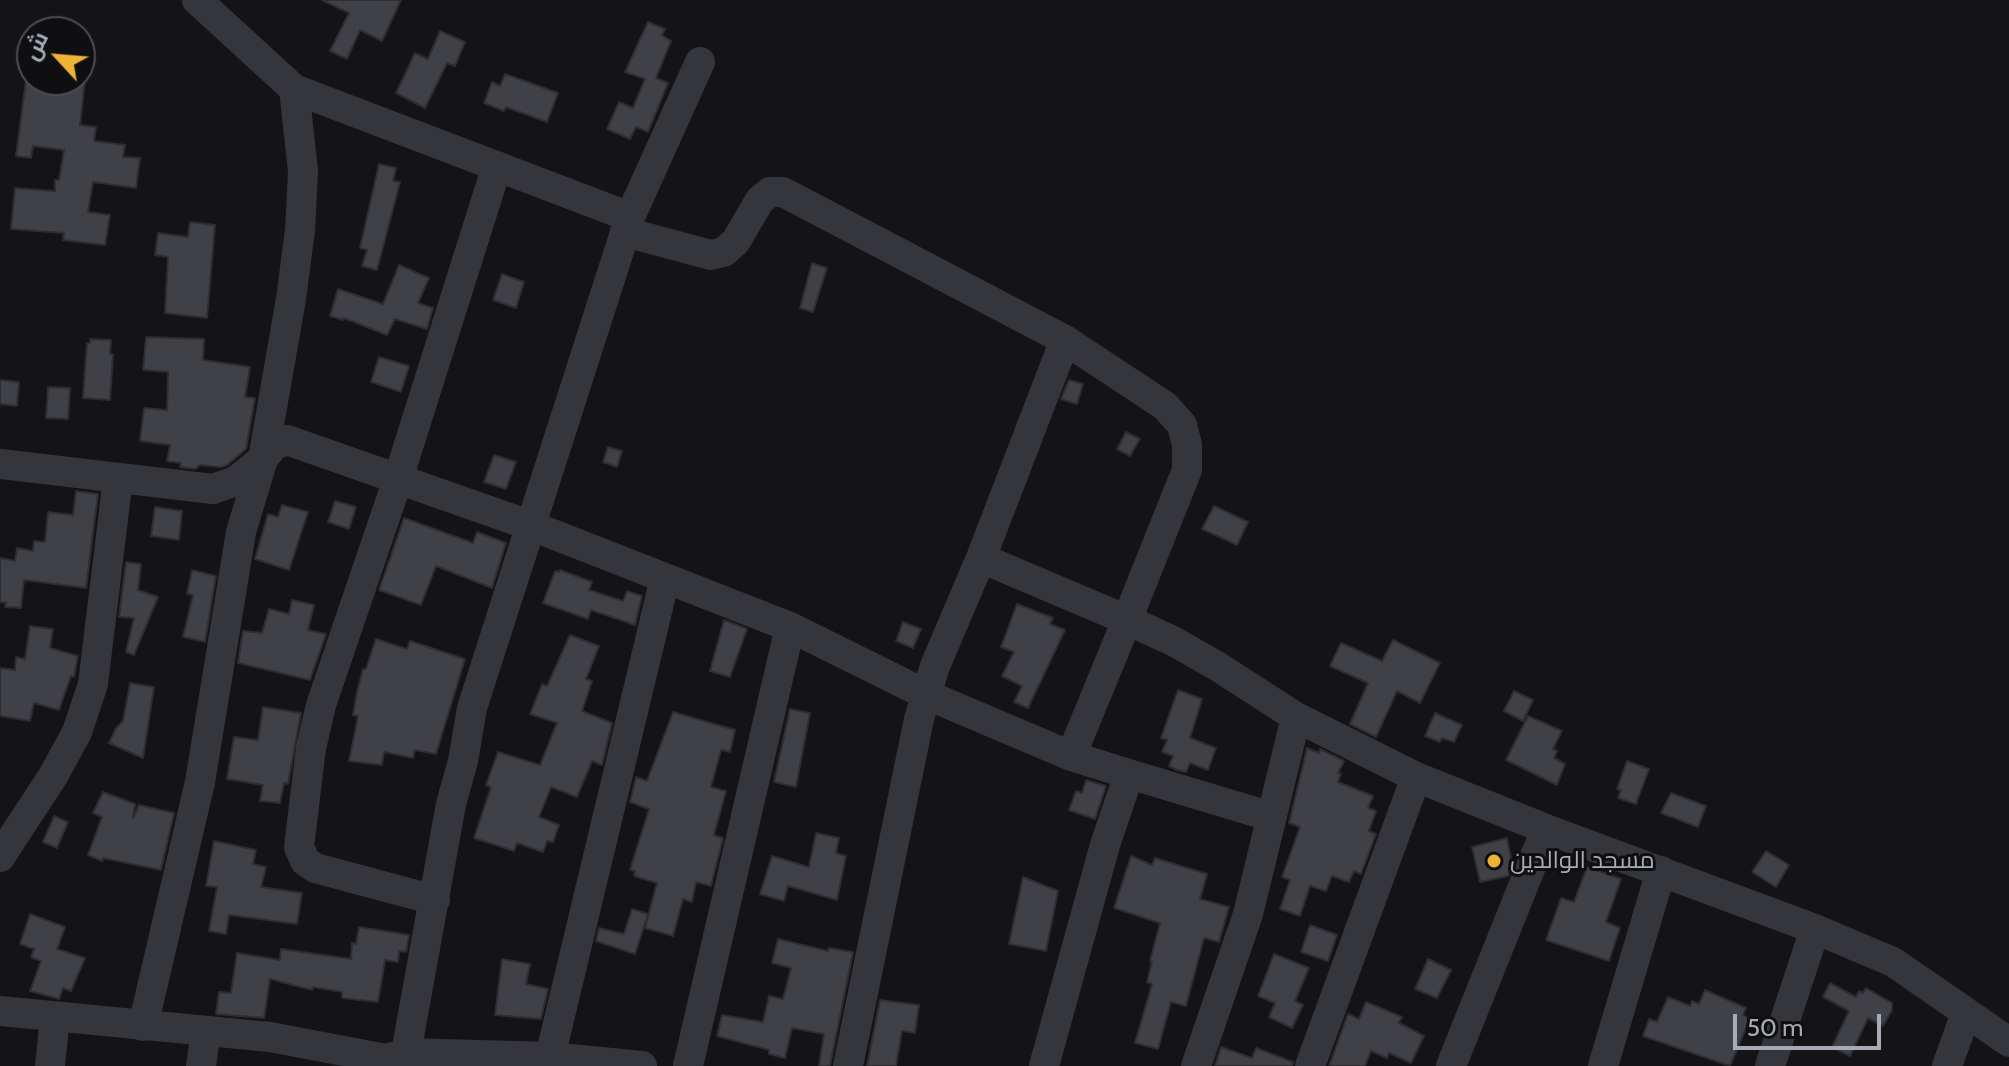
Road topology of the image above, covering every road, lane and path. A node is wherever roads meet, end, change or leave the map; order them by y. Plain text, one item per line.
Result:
1 (197, 0) edge
2 (700, 62) dead end
3 (294, 89) junction
4 (497, 166) junction
5 (628, 224) junction
6 (1065, 340) junction
7 (263, 459) junction
8 (0, 464) edge
9 (118, 478) junction
10 (398, 479) junction
11 (532, 526) junction
12 (981, 558) junction
13 (665, 578) junction
14 (1127, 620) junction
15 (790, 627) junction
16 (925, 694) junction
17 (1296, 717) junction
18 (1071, 756) junction
19 (1129, 774) junction
20 (1416, 777) junction
21 (1272, 817) junction
22 (1546, 829) junction
23 (0, 857) edge
24 (1661, 871) junction
25 (435, 900) junction
26 (1815, 929) junction
27 (0, 1011) edge
28 (1966, 1013) junction
29 (55, 1017) junction
30 (143, 1026) junction
31 (206, 1031) junction
32 (2009, 1042) edge
33 (550, 1057) junction
34 (392, 1059) edge
35 (50, 1066) edge
36 (201, 1066) edge
37 (642, 1066) edge
38 (688, 1066) edge
39 (848, 1066) edge
40 (1044, 1066) edge
41 (1196, 1066) edge
42 (1310, 1066) edge
43 (1451, 1066) edge
44 (1603, 1066) edge
45 (1770, 1066) edge
46 (1947, 1066) edge

1 - 3 street
2 - 5 street
3 - 4 street
3 - 7 street
4 - 5 street
4 - 10 street
5 - 6 street
5 - 11 street
6 - 12 street
6 - 14 street
7 - 9 street
7 - 10 street
7 - 30 street
8 - 9 street
9 - 23 street
10 - 11 street
10 - 25 street
11 - 13 street
11 - 25 street
12 - 14 street
12 - 16 street
13 - 15 street
13 - 33 street
14 - 17 street
14 - 18 street
15 - 16 street
15 - 38 street
16 - 18 street
16 - 39 street
17 - 20 street
17 - 21 street
18 - 19 street
19 - 21 street
19 - 40 street
20 - 22 street
20 - 42 street
21 - 41 street
22 - 24 street
22 - 43 street
24 - 26 street
24 - 44 street
25 - 34 street
26 - 28 street
26 - 45 street
27 - 29 street
28 - 32 street
28 - 46 street
29 - 30 street
29 - 35 street
30 - 31 street
31 - 34 street
31 - 36 street
33 - 34 street
33 - 37 street

